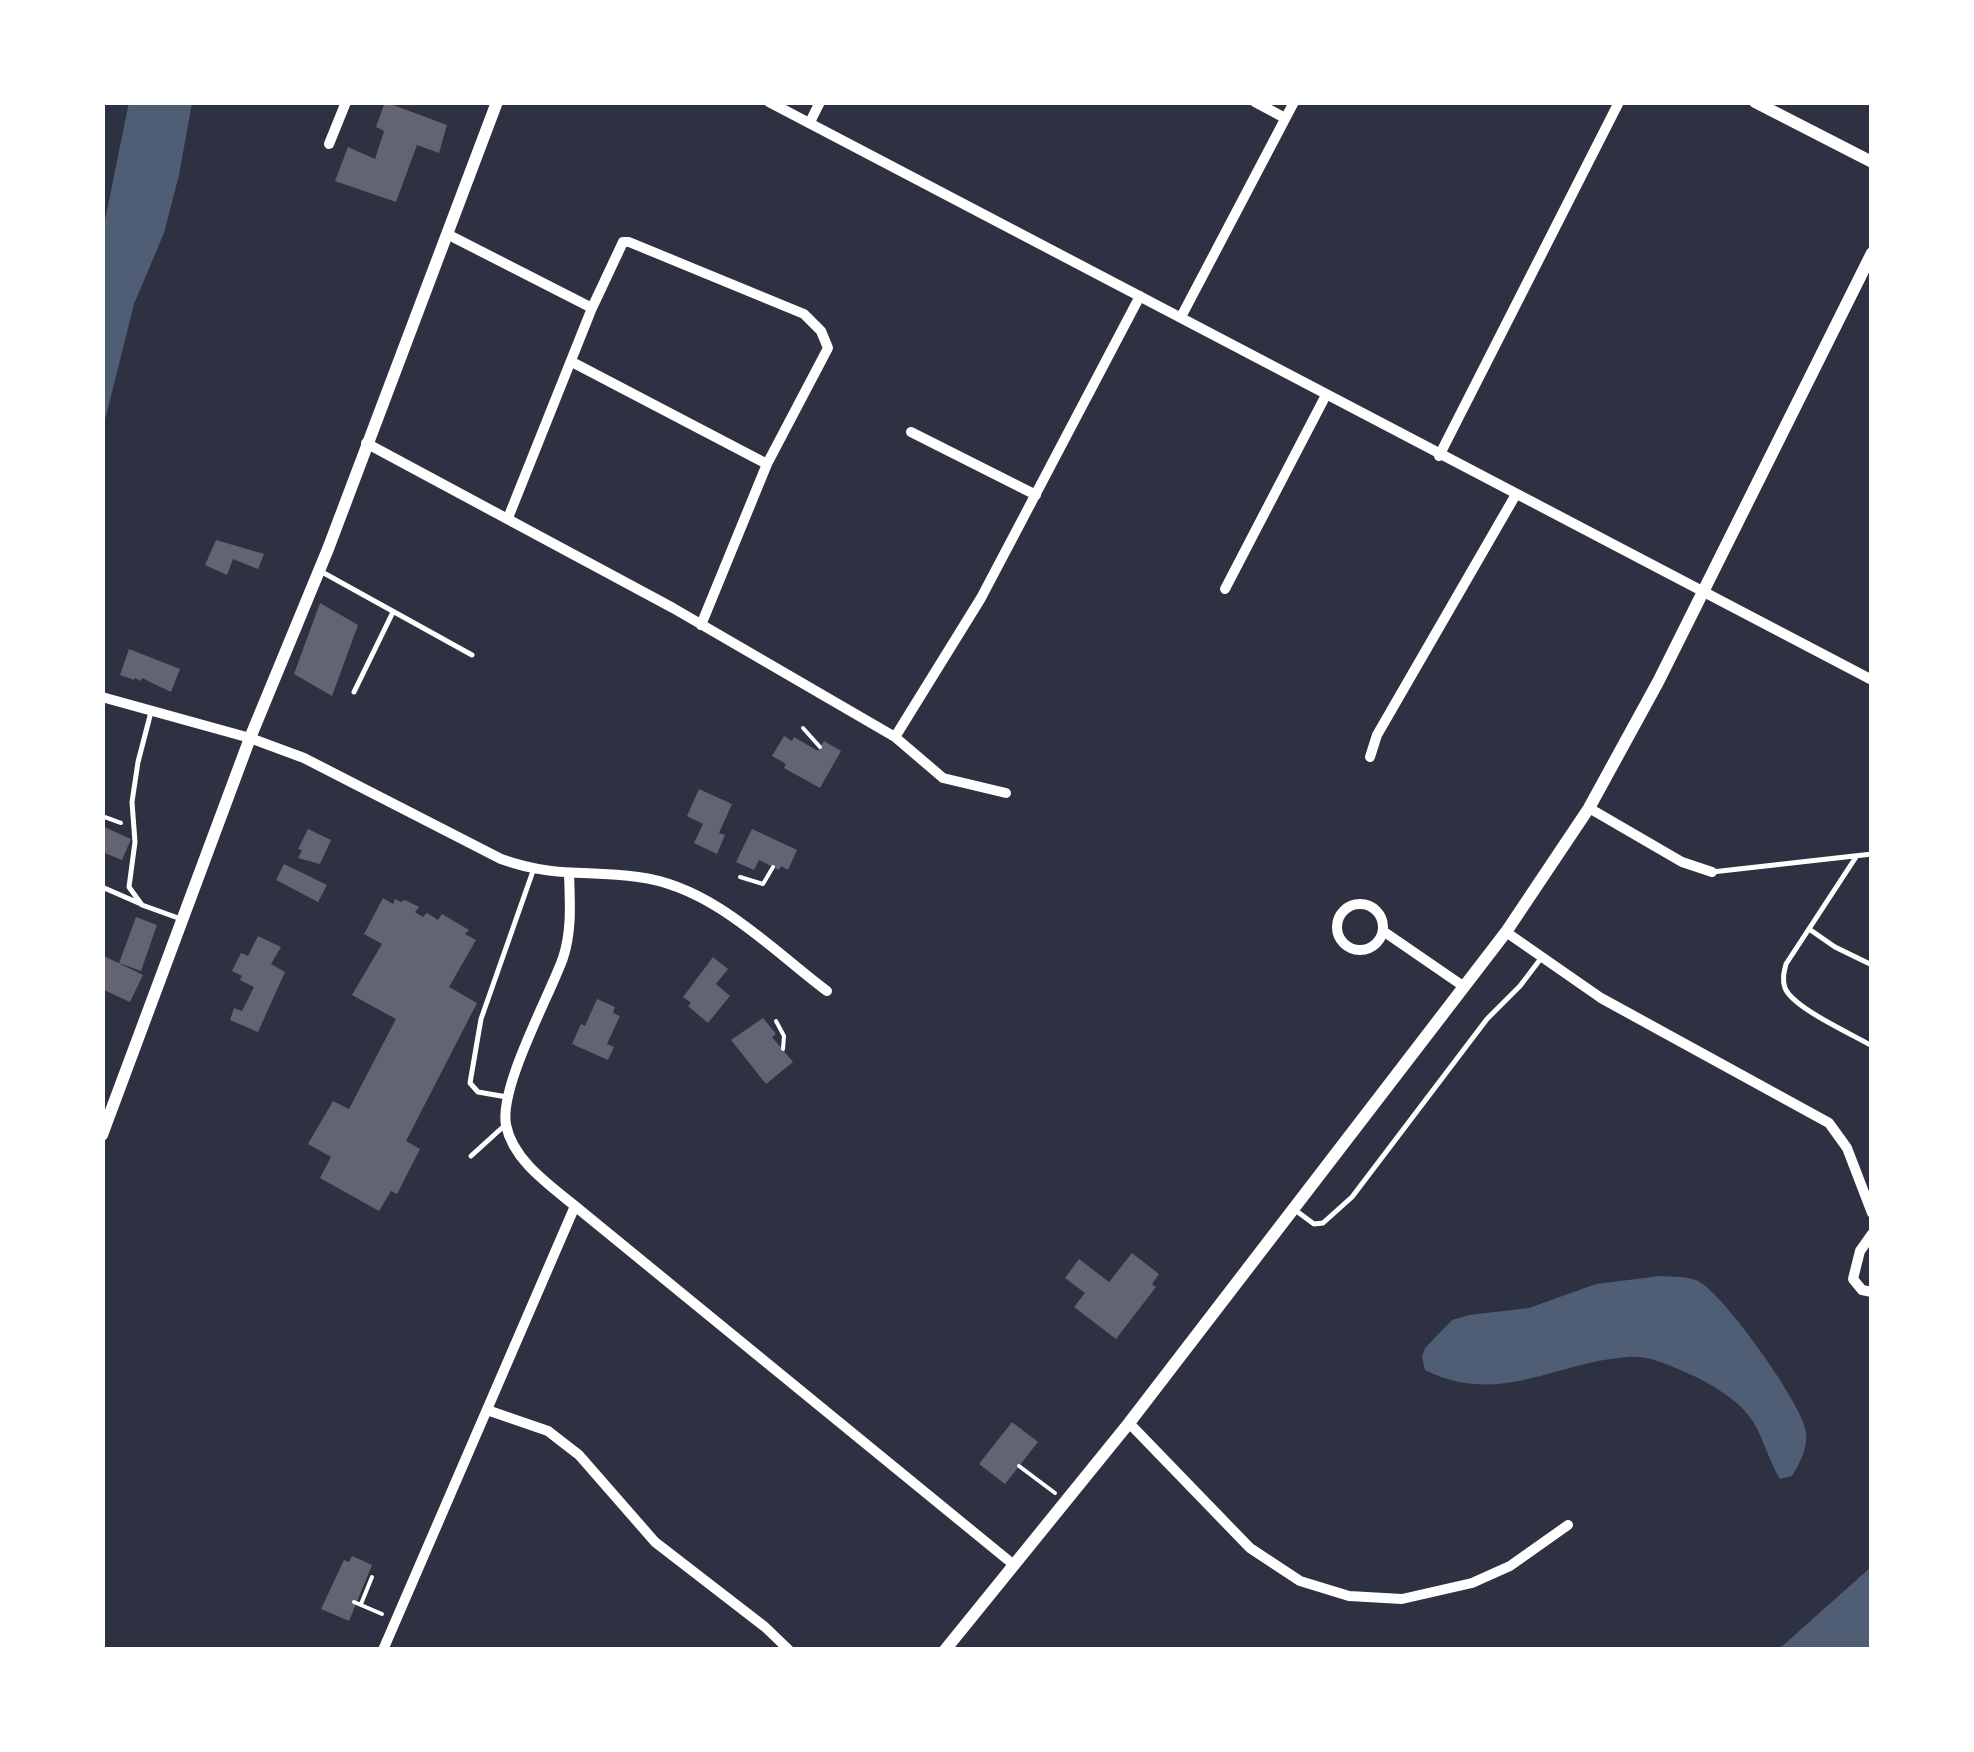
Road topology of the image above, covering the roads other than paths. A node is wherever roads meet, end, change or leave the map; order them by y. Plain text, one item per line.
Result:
1 (346, 102) edge
2 (497, 102) edge
3 (769, 102) edge
4 (820, 102) edge
5 (1255, 102) edge
6 (1294, 102) edge
7 (1618, 102) edge
8 (1755, 102) edge
9 (1285, 118) junction
10 (810, 122) junction
11 (329, 144) dead end
12 (1872, 162) edge
13 (446, 234) junction
14 (1872, 253) edge
15 (1140, 296) junction
16 (592, 308) junction
17 (1180, 317) junction
18 (572, 362) junction
19 (1326, 395) junction
20 (911, 432) dead end
21 (366, 443) junction
22 (1439, 456) junction
23 (767, 464) junction
24 (1036, 496) junction
25 (1516, 496) junction
26 (508, 518) junction
27 (319, 571) junction
28 (1225, 589) dead end
29 (1703, 592) junction
30 (393, 612) junction
31 (702, 624) junction
32 (472, 655) dead end
33 (1872, 680) edge
34 (354, 692) dead end
35 (102, 697) edge
36 (151, 712) junction
37 (895, 737) junction
38 (250, 738) junction
39 (1370, 757) dead end
40 (1006, 793) dead end
41 (1589, 808) junction
42 (1872, 854) edge
43 (1856, 856) junction
44 (533, 870) junction
45 (1712, 872) joint
46 (570, 874) junction
47 (102, 887) edge
48 (142, 905) junction
49 (181, 919) junction
50 (1808, 929) junction
51 (1383, 931) junction
52 (1506, 932) junction
53 (1542, 957) junction
54 (1872, 965) edge
55 (1463, 986) junction
56 (827, 992) dead end
57 (1872, 1046) edge
58 (507, 1096) junction
59 (506, 1124) junction
60 (102, 1135) edge
61 (471, 1156) dead end
62 (574, 1206) junction
63 (1293, 1208) junction
64 (1872, 1213) edge
65 (1872, 1234) edge
66 (1872, 1292) edge
67 (488, 1410) junction
68 (1128, 1423) junction
69 (1568, 1525) dead end
70 (1014, 1565) junction
71 (383, 1650) edge
72 (789, 1650) edge
73 (944, 1650) edge

1 - 11 street
2 - 13 street
3 - 10 street
4 - 10 street
5 - 9 street
6 - 9 street
7 - 22 street
8 - 12 street
9 - 17 street
10 - 15 street
13 - 16 street
13 - 21 street
14 - 29 street
15 - 17 street
15 - 24 street
16 - 18 street
16 - 23 street
17 - 19 street
18 - 23 street
18 - 26 street
19 - 22 street
19 - 28 street
20 - 24 street
21 - 26 street
21 - 27 street
22 - 25 street
23 - 31 street
24 - 37 street
25 - 29 street
25 - 39 street
26 - 31 street
27 - 30 lane
27 - 38 street
29 - 33 street
29 - 41 street
30 - 32 lane
30 - 34 lane
31 - 37 street
35 - 36 street
36 - 38 street
36 - 48 lane
37 - 40 street
38 - 44 street
38 - 49 street
41 - 45 street
41 - 52 street
42 - 43 lane
43 - 45 lane
43 - 50 lane
44 - 46 street
44 - 58 lane
46 - 56 street
46 - 58 street
47 - 48 lane
48 - 49 lane
49 - 60 street
50 - 54 lane
50 - 57 lane
51 - 51 street
51 - 55 street
52 - 53 street
52 - 55 street
53 - 63 lane
53 - 64 street
55 - 63 street
58 - 59 street
59 - 61 lane
59 - 62 street
62 - 67 street
62 - 70 street
63 - 68 street
65 - 66 street
67 - 71 street
67 - 72 street
68 - 69 street
68 - 70 street
70 - 73 street

